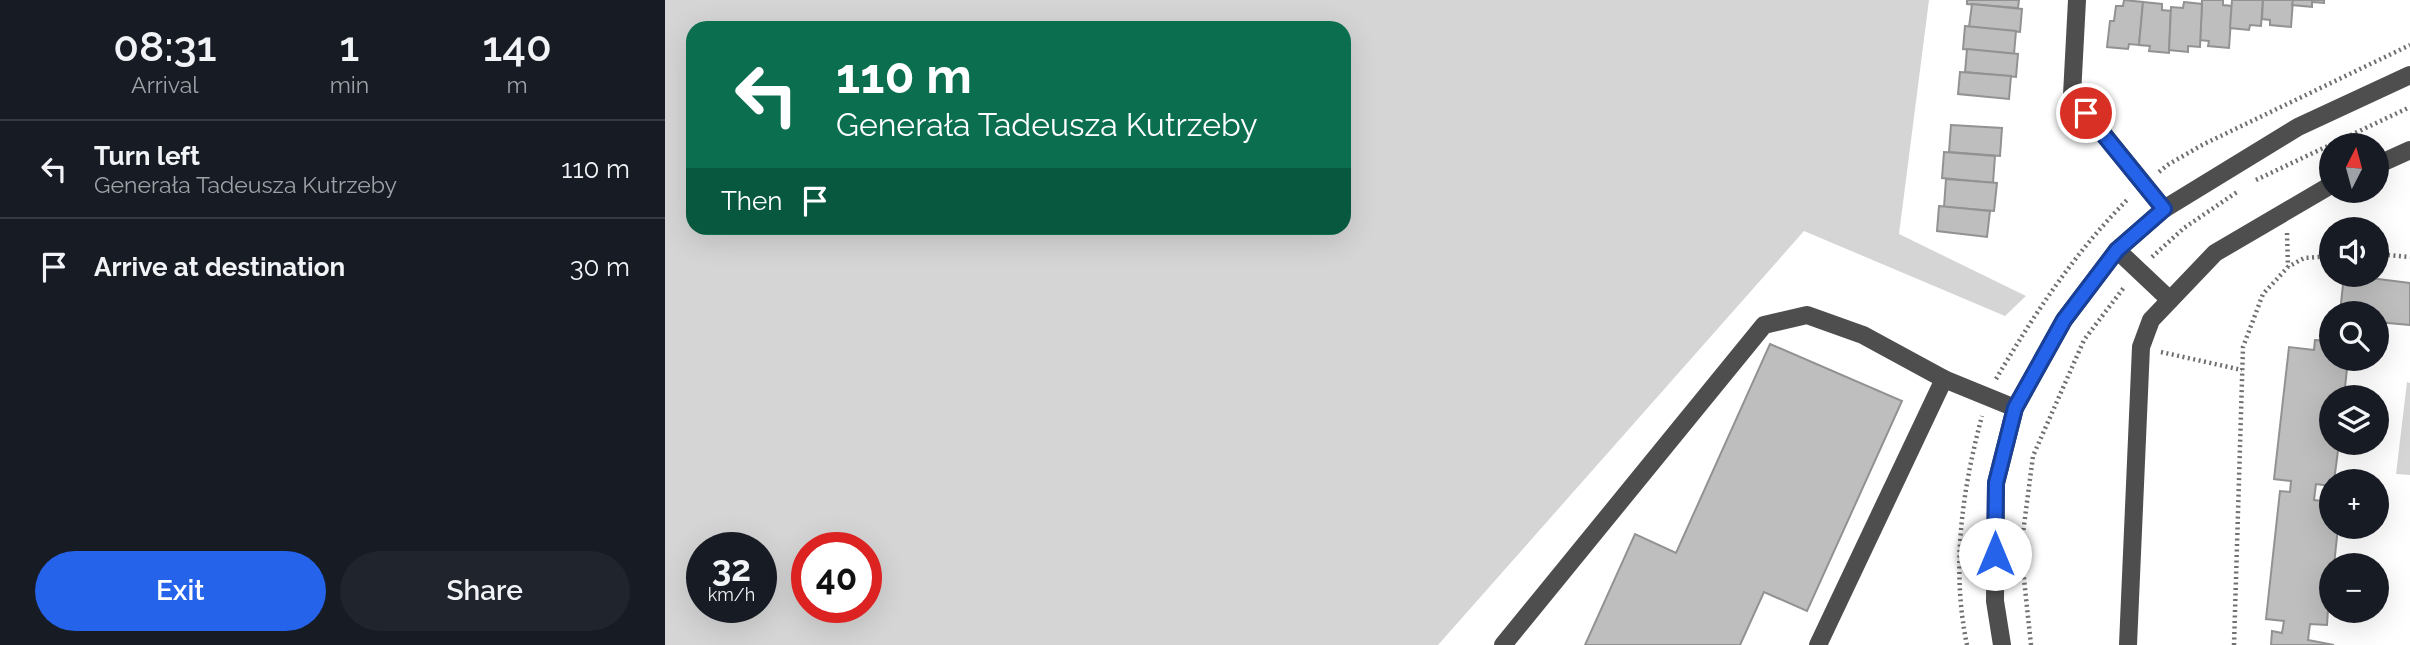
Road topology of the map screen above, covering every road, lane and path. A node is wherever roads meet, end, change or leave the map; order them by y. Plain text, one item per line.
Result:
1 (2077, 0) edge
2 (2410, 44) edge
3 (2410, 75) edge
4 (2410, 150) edge
5 (2389, 160) edge
6 (2159, 172) dead end
7 (2319, 192) edge
8 (2135, 193) dead end
9 (2164, 209) junction
10 (2117, 250) junction
11 (2389, 255) edge
12 (2319, 257) edge
13 (2410, 257) edge
14 (2170, 300) junction
15 (2141, 347) junction
16 (2242, 370) junction
17 (1944, 379) junction
18 (1993, 386) dead end
19 (2015, 408) junction
20 (1983, 412) dead end
21 (1503, 645) edge
22 (1818, 645) edge
23 (1967, 645) edge
24 (2002, 645) edge
25 (2128, 645) edge
26 (2234, 645) edge

1 - 9 street
2 - 6 path
3 - 9 street
4 - 5 street
7 - 14 street
8 - 18 path
9 - 10 street
10 - 14 street
10 - 19 street
11 - 13 path
12 - 16 path
14 - 15 street
15 - 16 path
15 - 25 street
16 - 26 path
17 - 19 street
17 - 21 street
17 - 22 street
19 - 24 street
20 - 23 path

